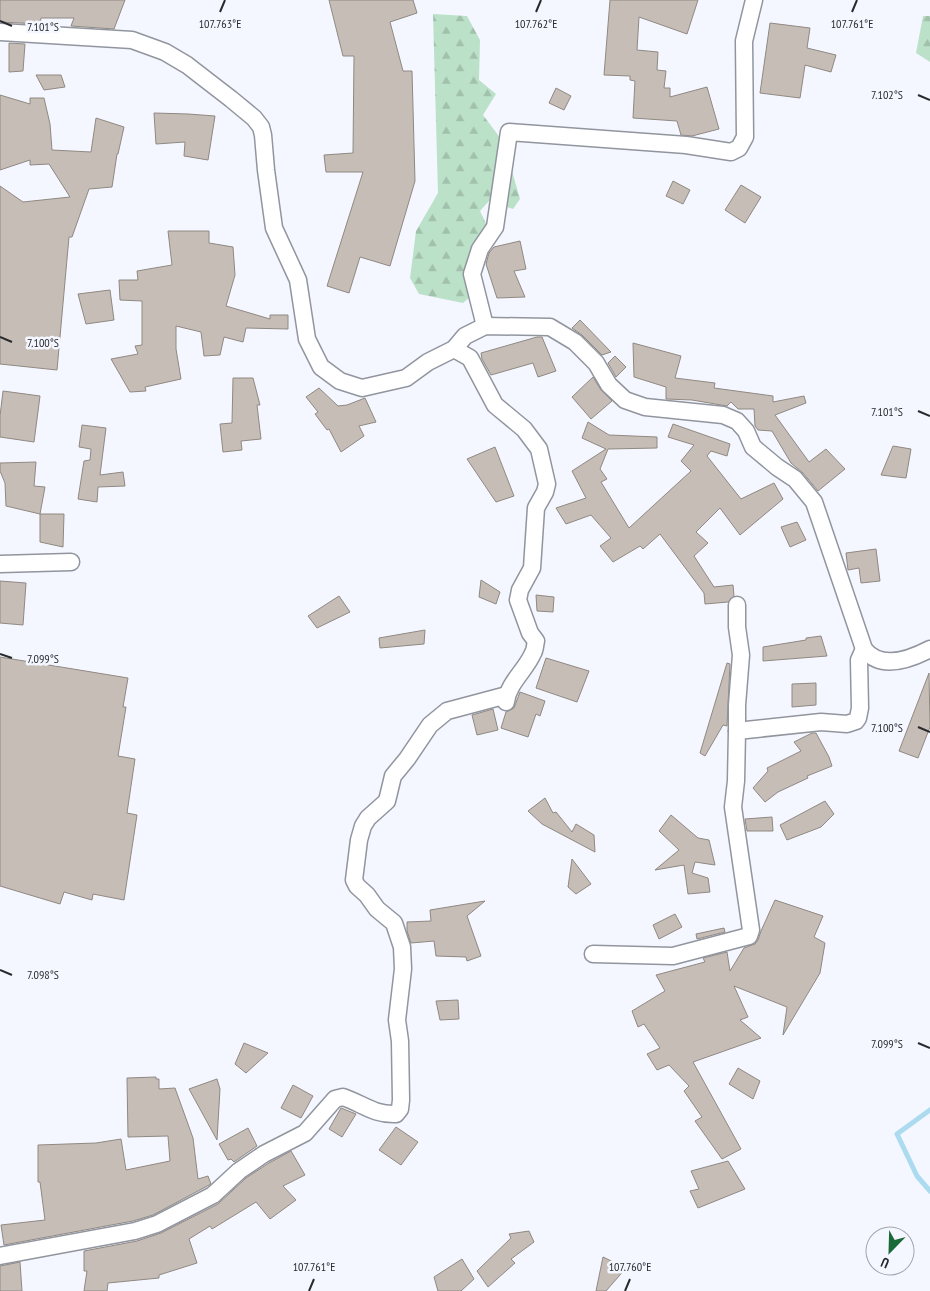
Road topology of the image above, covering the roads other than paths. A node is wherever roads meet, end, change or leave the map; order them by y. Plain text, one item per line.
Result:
1 (754, 0) edge
2 (0, 32) edge
3 (485, 326) junction
4 (454, 350) junction
5 (71, 562) dead end
6 (0, 564) edge
7 (737, 606) dead end
8 (864, 649) junction
9 (930, 649) edge
10 (737, 731) junction
11 (593, 954) dead end
12 (0, 1256) edge

1 - 3 street
2 - 4 street
3 - 4 street
3 - 8 street
4 - 12 street
5 - 6 street
7 - 10 street
8 - 9 street
8 - 10 street
10 - 11 street

